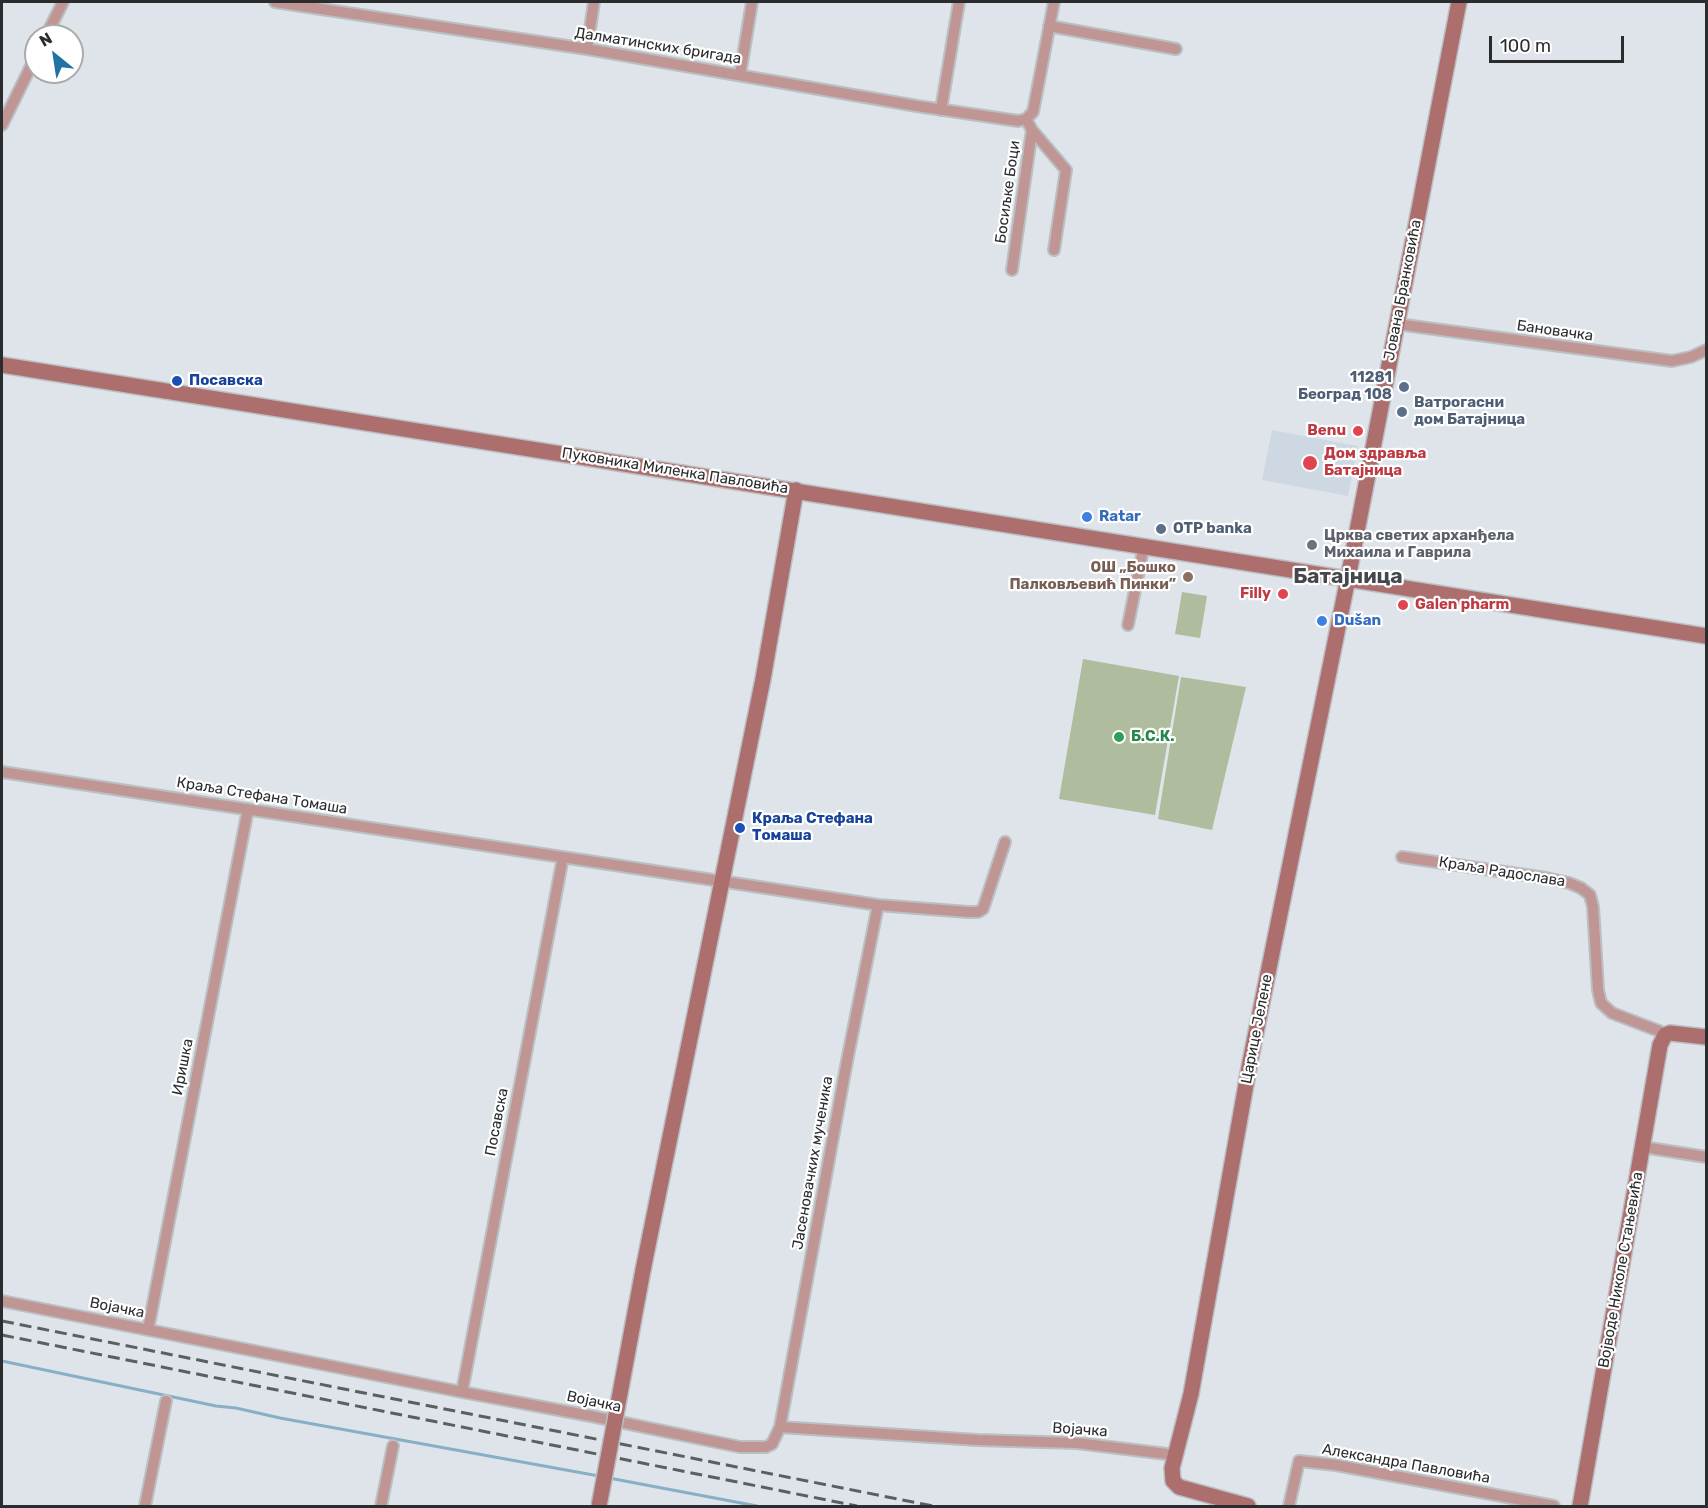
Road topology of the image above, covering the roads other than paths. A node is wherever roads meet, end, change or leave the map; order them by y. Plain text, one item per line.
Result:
1 (63, 2) edge
2 (281, 2) edge
3 (594, 2) edge
4 (752, 2) edge
5 (958, 2) edge
6 (1054, 2) edge
7 (1459, 2) edge
8 (52, 24) edge
9 (1049, 26) junction
10 (587, 49) junction
11 (1176, 49) dead end
12 (740, 75) junction
13 (24, 80) edge
14 (941, 110) junction
15 (1030, 116) junction
16 (2, 125) edge
17 (1032, 130) junction
18 (1054, 250) dead end
19 (1012, 270) dead end
20 (1397, 324) junction
21 (1707, 350) edge
22 (2, 365) edge
23 (796, 490) junction
24 (1144, 545) junction
25 (1348, 578) junction
26 (1128, 625) dead end
27 (1707, 636) edge
28 (2, 772) edge
29 (248, 809) junction
30 (1005, 842) dead end
31 (1402, 856) dead end
32 (563, 857) junction
33 (723, 882) junction
34 (878, 905) junction
35 (1665, 1035) junction
36 (1707, 1037) edge
37 (1643, 1146) junction
38 (1707, 1157) edge
39 (2, 1301) edge
40 (148, 1330) junction
41 (462, 1392) junction
42 (166, 1401) dead end
43 (780, 1427) junction
44 (393, 1446) dead end
45 (1175, 1455) junction
46 (145, 1506) edge
47 (381, 1506) edge
48 (599, 1506) edge
49 (1248, 1506) edge
50 (1289, 1506) edge
51 (1554, 1506) edge
52 (1580, 1506) edge

1 - 8 street
2 - 10 street, Далматинских бригада
3 - 10 street
4 - 12 street
5 - 14 street
6 - 9 street
7 - 20 main road, Јована Бранковића
9 - 11 street
9 - 15 street
10 - 12 street, Далматинских бригада
12 - 14 street, Далматинских бригада
13 - 16 street
14 - 15 street, Далматинских бригада
15 - 17 street, Босиљке Боци
17 - 18 street
17 - 19 street, Босиљке Боци
20 - 21 street, Бановачка
20 - 25 main road, Јована Бранковића
22 - 23 main road, Пуковника Миленка Павловића
23 - 24 main road, Пуковника Миленка Павловића
23 - 33 main road
24 - 25 main road, Пуковника Миленка Павловића
24 - 26 street
25 - 27 main road, Пуковника Миленка Павловића
25 - 45 main road, Царице Јелене
28 - 29 street, Краља Стефана Томаша
29 - 32 street, Краља Стефана Томаша
29 - 40 street, Иришка
30 - 34 street, Краља Стефана Томаша
31 - 35 street, Краља Радослава
32 - 33 street, Краља Стефана Томаша
32 - 41 street, Посавска
33 - 34 street, Краља Стефана Томаша
33 - 48 main road, bridge
34 - 43 street, Јасеновачких мученика
35 - 36 main road, Краља Радослава
35 - 37 main road, Војводе Николе Стањевића
37 - 38 street
37 - 52 main road, Војводе Николе Стањевића
39 - 40 street, Војачка
40 - 41 street, Војачка
41 - 43 street, Војачка
42 - 46 street
43 - 45 street, Војачка
44 - 47 street
45 - 49 main road, Царице Јелене
50 - 51 street, Александра Павловића

